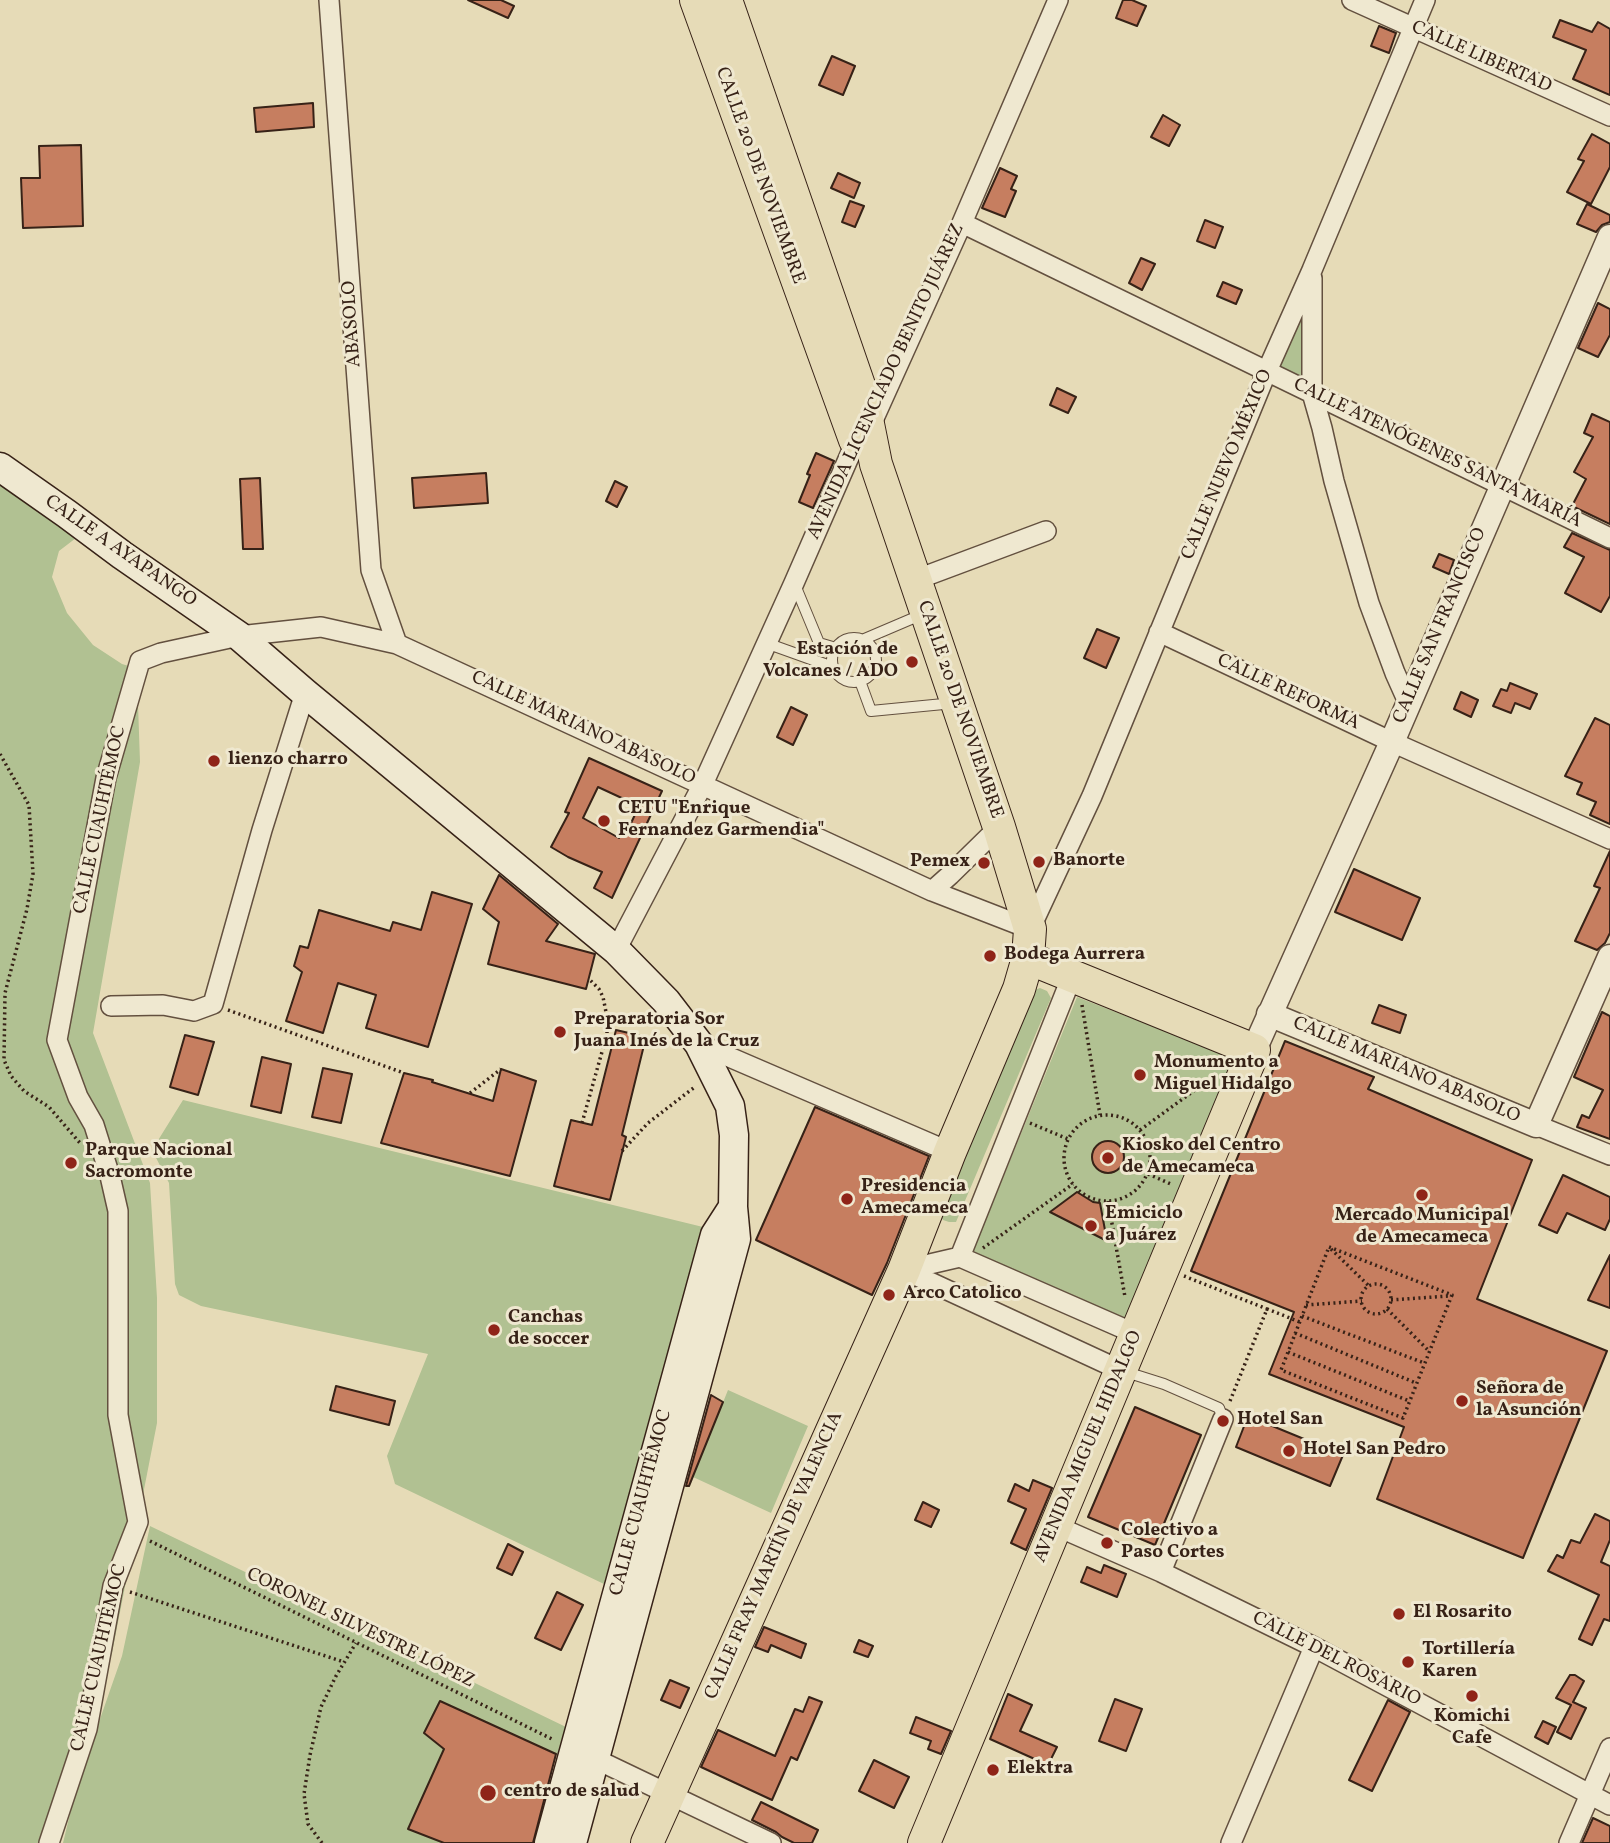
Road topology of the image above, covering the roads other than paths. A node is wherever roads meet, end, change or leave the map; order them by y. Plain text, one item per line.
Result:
1 (329, 0) edge
2 (696, 0) edge
3 (726, 0) edge
4 (1058, 0) edge
5 (1352, 0) edge
6 (1425, 0) edge
7 (1414, 28) junction
8 (1610, 117) edge
9 (962, 223) junction
10 (1610, 237) edge
11 (1312, 270) junction
12 (1267, 371) junction
13 (1312, 393) junction
14 (863, 434) junction
15 (0, 467) edge
16 (1502, 486) junction
17 (1046, 531) dead end
18 (1610, 538) edge
19 (915, 580) junction
20 (794, 583) junction
21 (926, 612) junction
22 (1159, 632) junction
23 (239, 636) junction
24 (862, 640) junction
25 (766, 643) junction
26 (397, 644) junction
27 (836, 648) junction
28 (833, 667) junction
29 (860, 681) junction
30 (305, 693) junction
31 (1408, 702) junction
32 (957, 703) junction
33 (1392, 742) junction
34 (703, 784) junction
35 (999, 827) junction
36 (1610, 839) edge
37 (932, 891) junction
38 (1029, 944) junction
39 (616, 950) junction
40 (1610, 957) edge
41 (1072, 976) junction
42 (1602, 995) edge
43 (111, 1006) dead end
44 (1269, 1014) junction
45 (699, 1044) junction
46 (1254, 1050) junction
47 (1536, 1125) junction
48 (950, 1152) junction
49 (1610, 1155) edge
50 (960, 1258) junction
51 (904, 1270) junction
52 (1136, 1334) junction
53 (1121, 1370) junction
54 (1221, 1413) joint
55 (1056, 1526) junction
56 (1161, 1572) junction
57 (1314, 1647) junction
58 (1610, 1748) edge
59 (584, 1754) junction
60 (668, 1794) junction
61 (1590, 1794) junction
62 (1610, 1805) edge
63 (49, 1843) edge
64 (549, 1843) edge
65 (572, 1843) edge
66 (647, 1843) edge
67 (771, 1843) edge
68 (924, 1843) edge
69 (1231, 1843) edge
70 (1569, 1843) edge

1 - 26 street, ABASOLO
2 - 14 main road, CALLE 20 DE NOVIEMBRE
3 - 14 main road, CALLE 20 DE NOVIEMBRE
4 - 9 street, AVENIDA LICENCIADO BENITO JUÁREZ
5 - 7 street, CALLE LIBERTAD
6 - 7 street, CALLE NUEVO MÉXICO
7 - 8 street, CALLE LIBERTAD
7 - 11 street, CALLE NUEVO MÉXICO
9 - 12 street, CALLE ATENÓGENES SANTA MARÍA
9 - 14 street, AVENIDA LICENCIADO BENITO JUÁREZ
10 - 16 street, CALLE SAN FRANCISCO
11 - 12 street, CALLE NUEVO MÉXICO
11 - 13 street
12 - 13 street, CALLE ATENÓGENES SANTA MARÍA
12 - 22 street, CALLE NUEVO MÉXICO
13 - 16 street, CALLE ATENÓGENES SANTA MARÍA
13 - 31 street
14 - 19 main road, CALLE 20 DE NOVIEMBRE
14 - 20 street, AVENIDA LICENCIADO BENITO JUÁREZ
15 - 23 main road, CALLE A AYAPANGO
16 - 18 street, CALLE ATENÓGENES SANTA MARÍA
16 - 31 street, CALLE SAN FRANCISCO
17 - 19 street
19 - 21 main road, CALLE 20 DE NOVIEMBRE
20 - 25 street, AVENIDA LICENCIADO BENITO JUÁREZ
20 - 27 lane
21 - 24 lane
21 - 32 main road, CALLE 20 DE NOVIEMBRE
22 - 33 street, CALLE REFORMA
22 - 38 street, CALLE NUEVO MÉXICO
23 - 26 street, CALLE MARIANO ABASOLO
23 - 30 main road, CALLE CUAUHTÉMOC
23 - 63 street, CALLE CUAUHTÉMOC
24 - 27 lane
24 - 29 lane
25 - 28 lane
25 - 34 street, AVENIDA LICENCIADO BENITO JUÁREZ
26 - 34 street, CALLE MARIANO ABASOLO
27 - 28 lane
28 - 29 lane
29 - 32 lane
30 - 39 main road, CALLE CUAUHTÉMOC
30 - 43 street
31 - 33 street, CALLE SAN FRANCISCO
32 - 35 main road, CALLE 20 DE NOVIEMBRE
33 - 36 street, CALLE REFORMA
33 - 44 street, CALLE SAN FRANCISCO
34 - 37 street, CALLE MARIANO ABASOLO
34 - 39 street, AVENIDA LICENCIADO BENITO JUÁREZ
35 - 37 street
35 - 38 main road, CALLE 20 DE NOVIEMBRE
37 - 38 street, CALLE MARIANO ABASOLO
38 - 41 main road, CALLE MARIANO ABASOLO
38 - 48 main road, CALLE FRAY MARTÍN DE VALENCIA
39 - 45 main road, CALLE CUAUHTÉMOC
40 - 42 street
41 - 46 main road, CALLE MARIANO ABASOLO
41 - 50 street
42 - 47 street
44 - 46 street, CALLE MARIANO ABASOLO
44 - 47 street, CALLE MARIANO ABASOLO
45 - 48 street
45 - 59 main road, CALLE CUAUHTÉMOC
46 - 52 main road, AVENIDA MIGUEL HIDALGO
47 - 49 street, CALLE MARIANO ABASOLO
48 - 51 main road, CALLE FRAY MARTÍN DE VALENCIA
50 - 51 street
50 - 52 street
51 - 53 street
51 - 60 main road, CALLE FRAY MARTÍN DE VALENCIA
52 - 53 main road, AVENIDA MIGUEL HIDALGO
53 - 54 lane
53 - 55 main road, AVENIDA MIGUEL HIDALGO
54 - 56 street
55 - 56 street, CALLE DEL ROSARIO
55 - 68 main road, AVENIDA MIGUEL HIDALGO
56 - 57 street, CALLE DEL ROSARIO
57 - 61 street, CALLE DEL ROSARIO
57 - 69 street
58 - 61 street
59 - 60 street
59 - 64 main road, CALLE CUAUHTÉMOC
59 - 65 main road, CALLE CUAUHTÉMOC
60 - 66 main road, CALLE FRAY MARTÍN DE VALENCIA
60 - 67 street
61 - 62 street, CALLE DEL ROSARIO
61 - 70 street

